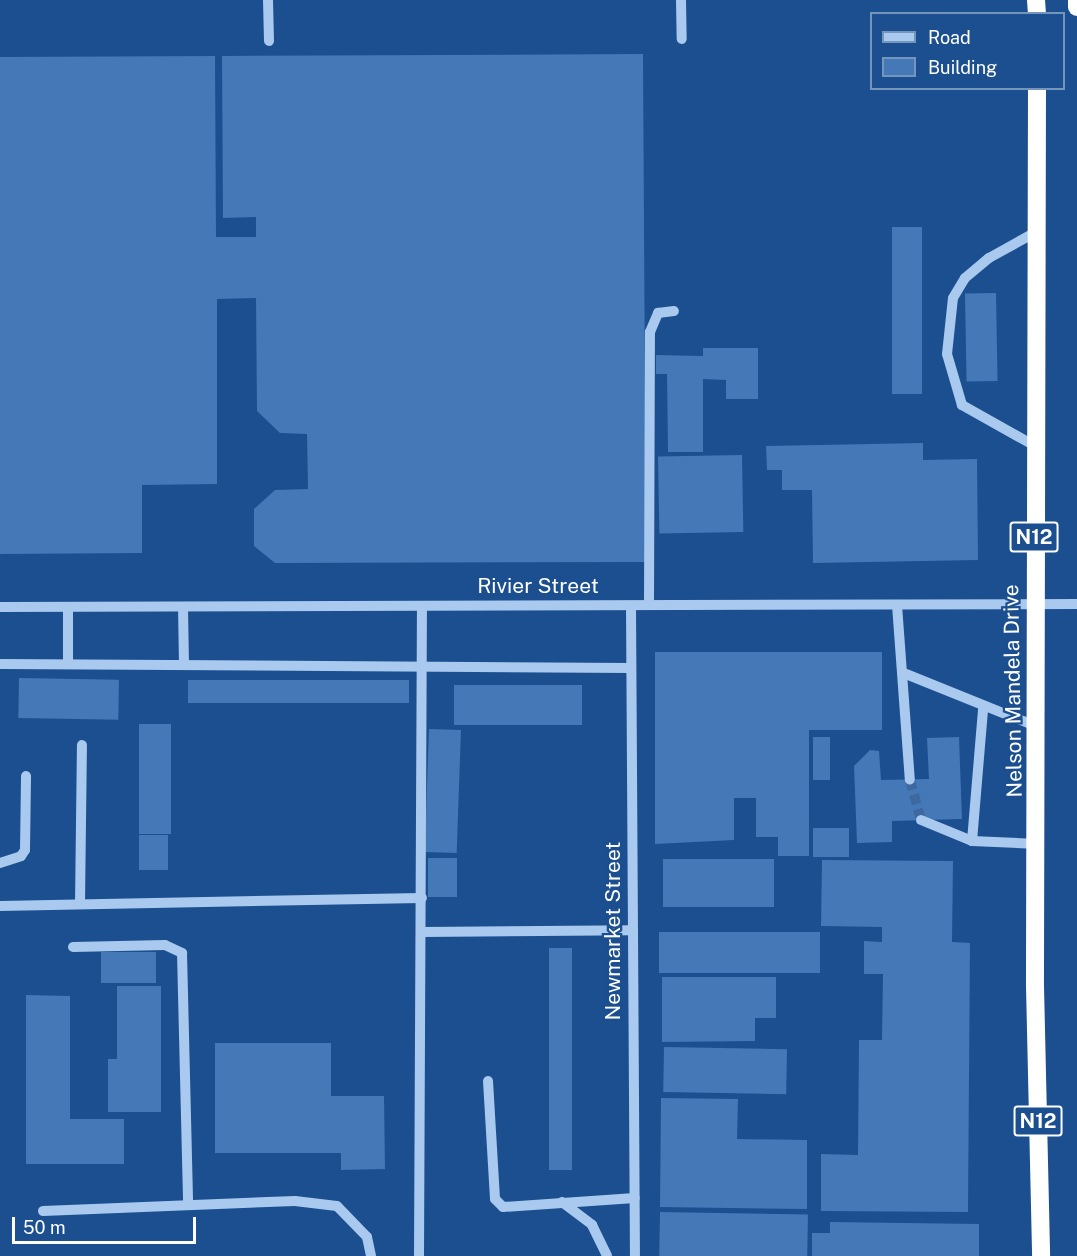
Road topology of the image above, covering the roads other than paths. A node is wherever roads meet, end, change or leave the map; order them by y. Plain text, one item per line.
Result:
1 (268, 0) edge
2 (681, 0) edge
3 (1077, 0) edge
4 (1077, 8) edge
5 (682, 39) dead end
6 (270, 41) dead end
7 (1037, 90) edge
8 (1036, 232) junction
9 (675, 311) dead end
10 (1035, 446) junction
11 (1034, 604) junction
12 (1077, 604) edge
13 (650, 605) junction
14 (897, 605) junction
15 (422, 606) junction
16 (631, 606) junction
17 (0, 607) edge
18 (68, 607) junction
19 (183, 607) junction
20 (0, 664) edge
21 (68, 664) junction
22 (184, 665) junction
23 (421, 667) junction
24 (631, 668) junction
25 (906, 674) junction
26 (983, 709) junction
27 (1038, 727) junction
28 (82, 745) dead end
29 (26, 776) dead end
30 (910, 780) tunnel mouth
31 (921, 820) dead end
32 (972, 841) junction
33 (1037, 844) junction
34 (0, 863) edge
35 (422, 898) junction
36 (80, 904) junction
37 (0, 906) edge
38 (633, 930) junction
39 (422, 932) junction
40 (73, 947) dead end
41 (488, 1081) dead end
42 (635, 1198) junction
43 (562, 1202) junction
44 (188, 1205) junction
45 (43, 1211) dead end
46 (371, 1256) edge
47 (419, 1256) edge
48 (608, 1256) edge
49 (635, 1256) edge
50 (1041, 1256) edge

1 - 6 street
2 - 5 street
3 - 4 highway
7 - 8 highway, Nelson Mandela Drive / N12
8 - 10 highway, Nelson Mandela Drive / N12
8 - 10 street
9 - 13 street
10 - 11 highway, Nelson Mandela Drive / N12
11 - 12 street, Rivier Street
11 - 14 street, Rivier Street
11 - 27 highway, Nelson Mandela Drive / N12
13 - 14 street, Rivier Street
13 - 16 street, Rivier Street
14 - 25 street
15 - 16 street, Rivier Street
15 - 19 street, Rivier Street
15 - 23 street
16 - 24 street, Newmarket Street
17 - 18 street, Rivier Street
18 - 19 street, Rivier Street
18 - 21 street
19 - 22 street
20 - 21 street
21 - 22 street
22 - 23 street
23 - 24 street
23 - 35 street
24 - 38 street, Newmarket Street
25 - 26 street
25 - 30 street
26 - 27 street
26 - 32 street
27 - 33 highway, Nelson Mandela Drive / N12
28 - 36 street
29 - 34 street
31 - 32 street
32 - 33 street
33 - 50 highway, Nelson Mandela Drive / N12
35 - 36 street
35 - 39 street
36 - 37 street
38 - 39 street
38 - 42 street, Newmarket Street
39 - 47 street
40 - 44 street
41 - 43 street
42 - 43 street
42 - 49 street, Newmarket Street
43 - 48 street
44 - 45 street
44 - 46 street

